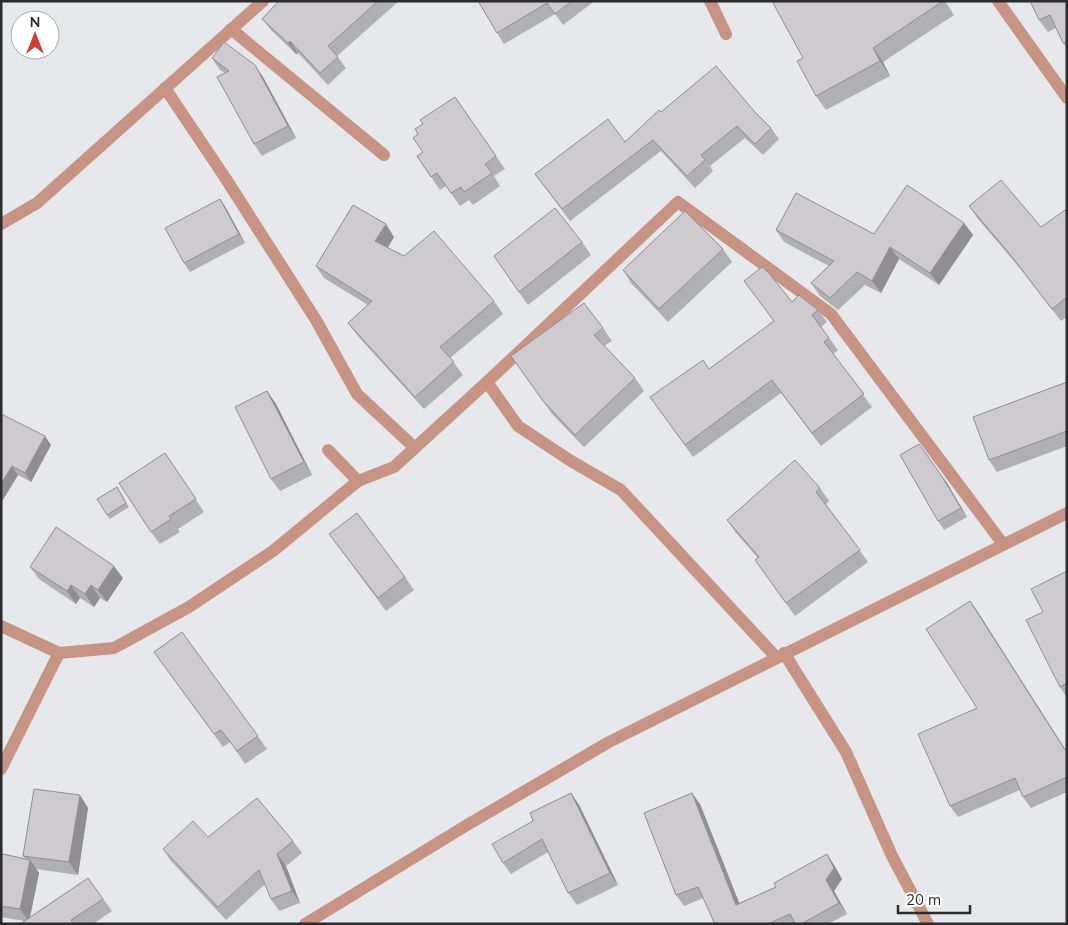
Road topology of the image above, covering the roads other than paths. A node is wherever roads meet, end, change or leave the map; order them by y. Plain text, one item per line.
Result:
1 (263, 1) edge
2 (710, 1) edge
3 (998, 1) edge
4 (231, 29) junction
5 (726, 34) dead end
6 (165, 88) junction
7 (1067, 98) edge
8 (384, 155) dead end
9 (1, 224) edge
10 (487, 382) junction
11 (415, 448) junction
12 (328, 450) dead end
13 (358, 480) junction
14 (1067, 513) edge
15 (1003, 544) junction
16 (1, 626) edge
17 (59, 653) junction
18 (780, 655) junction
19 (1, 769) edge
20 (305, 924) edge
21 (928, 924) edge

1 - 4 street
2 - 5 street
3 - 7 street
4 - 6 street
4 - 8 street
6 - 9 street
6 - 11 street
10 - 11 street
10 - 15 street
10 - 18 street
11 - 13 street
12 - 13 street
13 - 17 street
14 - 15 street
15 - 18 street
16 - 17 street
17 - 19 street
18 - 20 street
18 - 21 street

